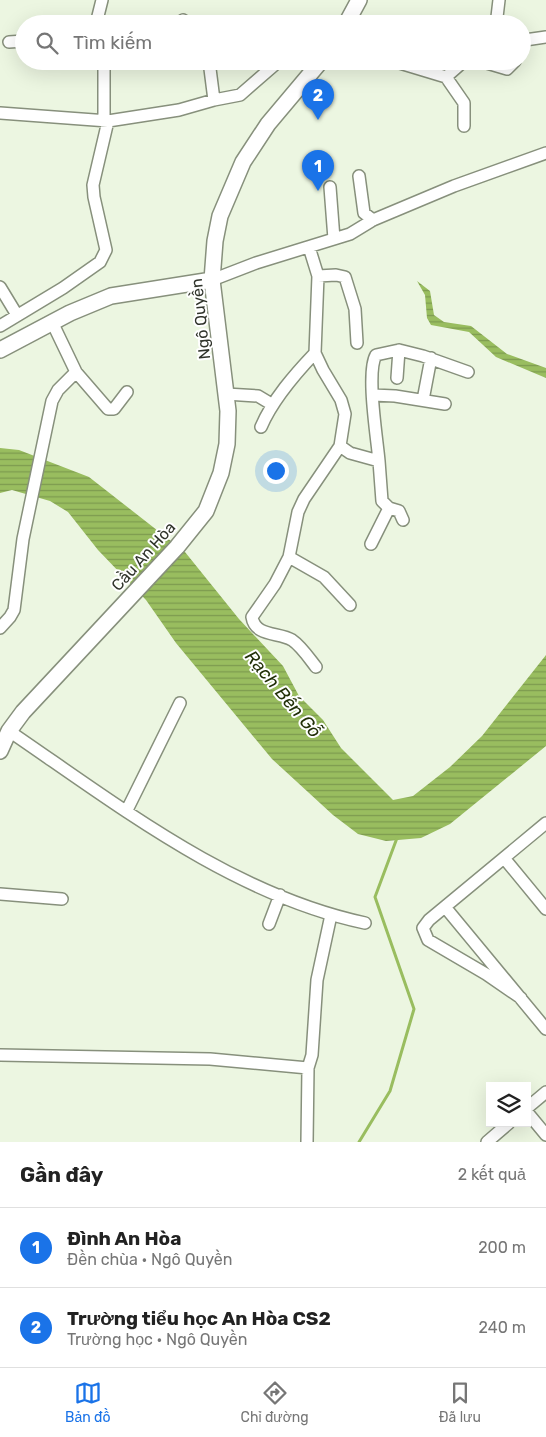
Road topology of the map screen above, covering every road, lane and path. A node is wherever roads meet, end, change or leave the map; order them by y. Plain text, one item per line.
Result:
1 (102, 0) edge
2 (359, 0) edge
3 (499, 0) edge
4 (98, 15) edge
5 (351, 15) edge
6 (497, 15) edge
7 (546, 37) edge
8 (531, 39) edge
9 (9, 42) dead end
10 (15, 42) edge
11 (104, 70) edge
12 (210, 70) edge
13 (269, 70) edge
14 (310, 70) edge
15 (422, 70) edge
16 (454, 70) edge
17 (446, 77) junction
18 (214, 100) junction
19 (0, 113) edge
20 (106, 120) junction
21 (464, 126) dead end
22 (546, 153) edge
23 (359, 176) dead end
24 (330, 187) dead end
25 (373, 220) junction
26 (334, 239) junction
27 (309, 247) junction
28 (318, 276) junction
29 (212, 280) junction
30 (0, 287) edge
31 (17, 315) junction
32 (52, 322) junction
33 (0, 326) edge
34 (357, 343) dead end
35 (0, 350) edge
36 (398, 350) junction
37 (316, 353) junction
38 (431, 358) junction
39 (76, 372) junction
40 (468, 372) dead end
41 (397, 378) dead end
42 (127, 392) dead end
43 (226, 394) junction
44 (373, 395) junction
45 (423, 400) junction
46 (445, 404) dead end
47 (273, 405) junction
48 (261, 426) dead end
49 (340, 446) junction
50 (379, 461) junction
51 (388, 508) junction
52 (206, 511) joint
53 (403, 520) dead end
54 (371, 544) dead end
55 (289, 556) junction
56 (350, 605) dead end
57 (0, 628) edge
58 (316, 667) dead end
59 (180, 703) dead end
60 (9, 731) junction
61 (0, 751) edge
62 (127, 810) junction
63 (546, 823) edge
64 (504, 858) junction
65 (0, 894) edge
66 (280, 895) junction
67 (62, 899) dead end
68 (445, 907) junction
69 (546, 909) edge
70 (331, 915) junction
71 (365, 923) dead end
72 (269, 924) dead end
73 (521, 998) junction
74 (546, 1028) edge
75 (0, 1055) edge
76 (308, 1068) junction
77 (544, 1099) edge
78 (531, 1106) edge
79 (531, 1117) edge
80 (505, 1127) edge
81 (546, 1135) edge
82 (307, 1142) edge
83 (488, 1142) edge

1 - 4 street
2 - 5 street
3 - 6 street
7 - 8 street
9 - 10 street
11 - 20 street
12 - 18 street
13 - 18 street
14 - 29 street, Ngô Quyền
15 - 17 street
16 - 17 street
17 - 21 street
18 - 20 street
19 - 20 street
20 - 31 street
22 - 25 street
23 - 25 street
24 - 26 street
25 - 26 street
26 - 27 street
27 - 28 street
27 - 29 street
28 - 34 street
28 - 37 street
29 - 32 street
29 - 43 street, Ngô Quyền
30 - 31 street
31 - 33 street
32 - 35 street
32 - 39 street
36 - 38 street
36 - 41 street
36 - 44 street
37 - 47 street
37 - 49 street
38 - 40 street
38 - 45 street
39 - 42 street
39 - 57 street
43 - 47 street
43 - 52 street, Ngô Quyền
44 - 45 street
44 - 50 street
45 - 46 street
47 - 48 street
49 - 50 street
49 - 55 street
50 - 51 street
51 - 53 street
51 - 54 street
52 - 60 street, Cầu An Hòa
55 - 56 street
55 - 58 street
59 - 62 street
60 - 61 street, Cầu An Hòa
60 - 62 street
62 - 66 street
63 - 64 street
64 - 68 street
64 - 69 street
65 - 67 street
66 - 70 street
66 - 72 street
68 - 73 street
68 - 73 street
70 - 71 street
70 - 76 street
73 - 74 street
75 - 76 street
76 - 82 street
77 - 78 street
79 - 81 street
80 - 83 street

